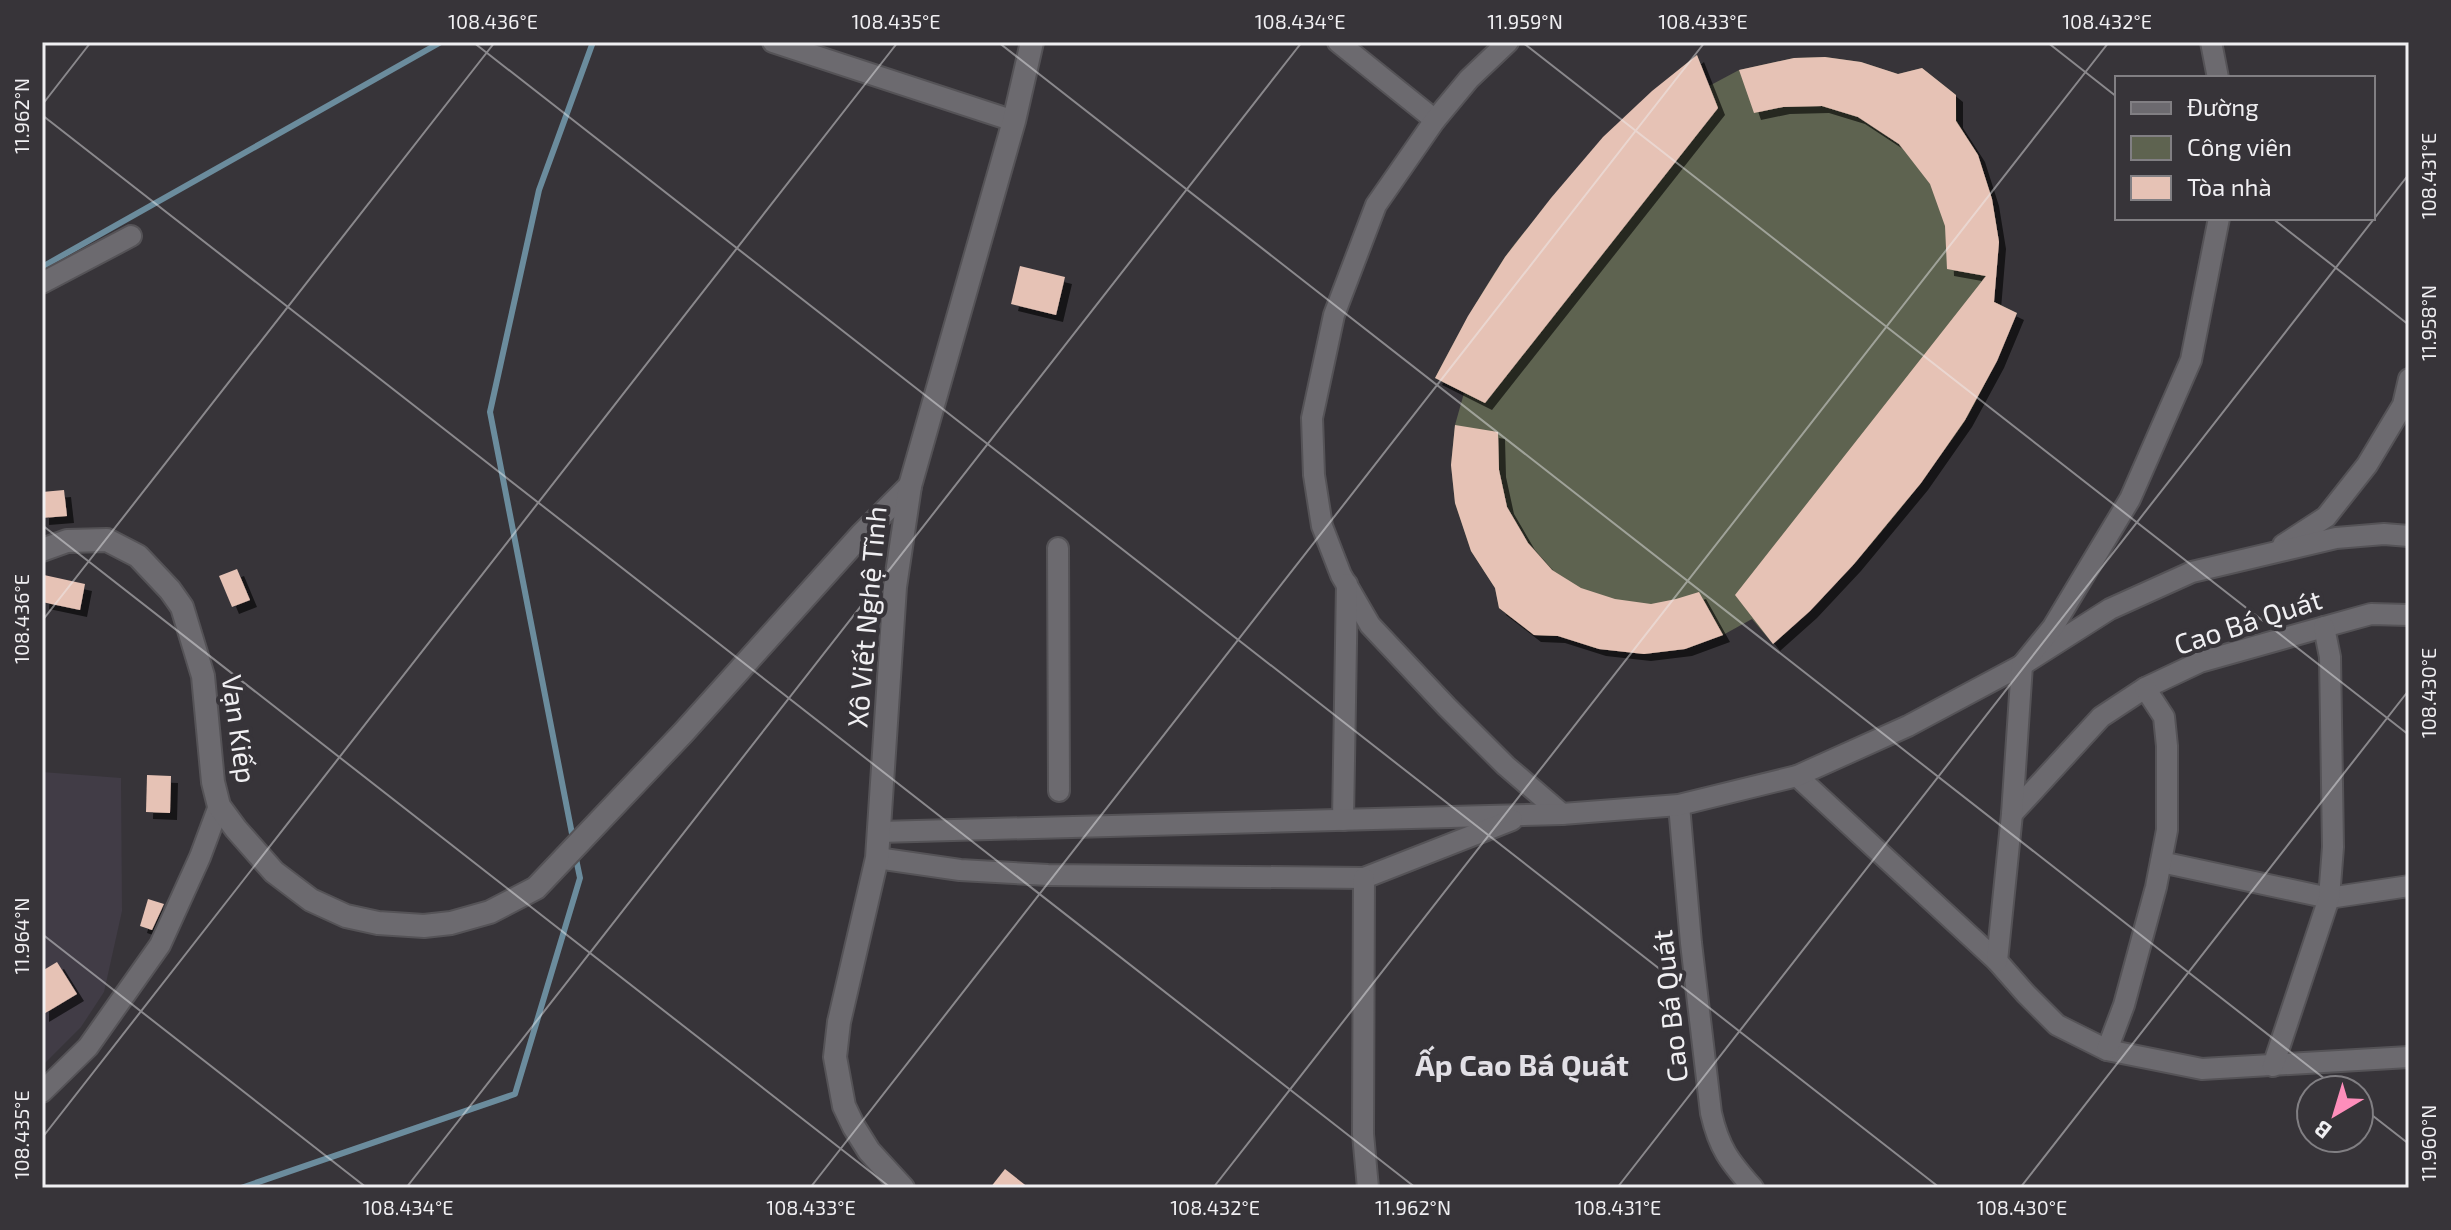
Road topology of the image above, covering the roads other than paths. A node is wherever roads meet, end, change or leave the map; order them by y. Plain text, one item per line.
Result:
1 (773, 42) edge
2 (1032, 42) edge
3 (1338, 42) edge
4 (1508, 42) edge
5 (2211, 42) edge
6 (2218, 76) edge
7 (1435, 120) junction
8 (1014, 121) junction
9 (2219, 220) edge
10 (131, 236) dead end
11 (42, 283) edge
12 (2409, 379) edge
13 (910, 486) junction
14 (2409, 536) edge
15 (1058, 548) dead end
16 (42, 550) edge
17 (2273, 552) junction
18 (1347, 584) junction
19 (2409, 615) edge
20 (2324, 627) junction
21 (2022, 665) junction
22 (2145, 688) junction
23 (1797, 776) junction
24 (1059, 791) dead end
25 (1679, 805) junction
26 (219, 806) junction
27 (1562, 814) junction
28 (2012, 814) junction
29 (1527, 815) junction
30 (1343, 820) junction
31 (879, 832) junction
32 (877, 858) junction
33 (2161, 862) junction
34 (1364, 878) junction
35 (2409, 886) edge
36 (2329, 898) junction
37 (1997, 961) junction
38 (2107, 1050) junction
39 (2409, 1057) edge
40 (2273, 1066) junction
41 (42, 1092) edge
42 (903, 1188) edge
43 (1368, 1188) edge
44 (1753, 1188) edge

1 - 8 street
2 - 8 street, Xô Viết Nghệ Tĩnh
3 - 7 street
4 - 7 street
5 - 6 street
7 - 18 street
8 - 13 street, Xô Viết Nghệ Tĩnh
9 - 21 street
10 - 11 street
12 - 17 street
13 - 26 street, Vạn Kiếp
13 - 31 street, Xô Viết Nghệ Tĩnh
14 - 17 street
15 - 24 street
16 - 26 street, Vạn Kiếp
17 - 21 street
18 - 27 street
18 - 30 street
19 - 20 street, Cao Bá Quát
20 - 22 street, Cao Bá Quát
20 - 36 street
21 - 23 street
21 - 28 street
22 - 28 street, Cao Bá Quát
22 - 33 street
23 - 25 street
23 - 37 street
25 - 27 street
25 - 44 street, Cao Bá Quát
26 - 41 street
27 - 29 street
28 - 37 street
29 - 30 street
29 - 34 street
30 - 31 street
31 - 32 street, Xô Viết Nghệ Tĩnh
32 - 34 street
32 - 42 street, Xô Viết Nghệ Tĩnh
33 - 36 street
33 - 38 street
34 - 43 street
35 - 36 street
36 - 40 street
37 - 38 street
38 - 40 street
39 - 40 street

